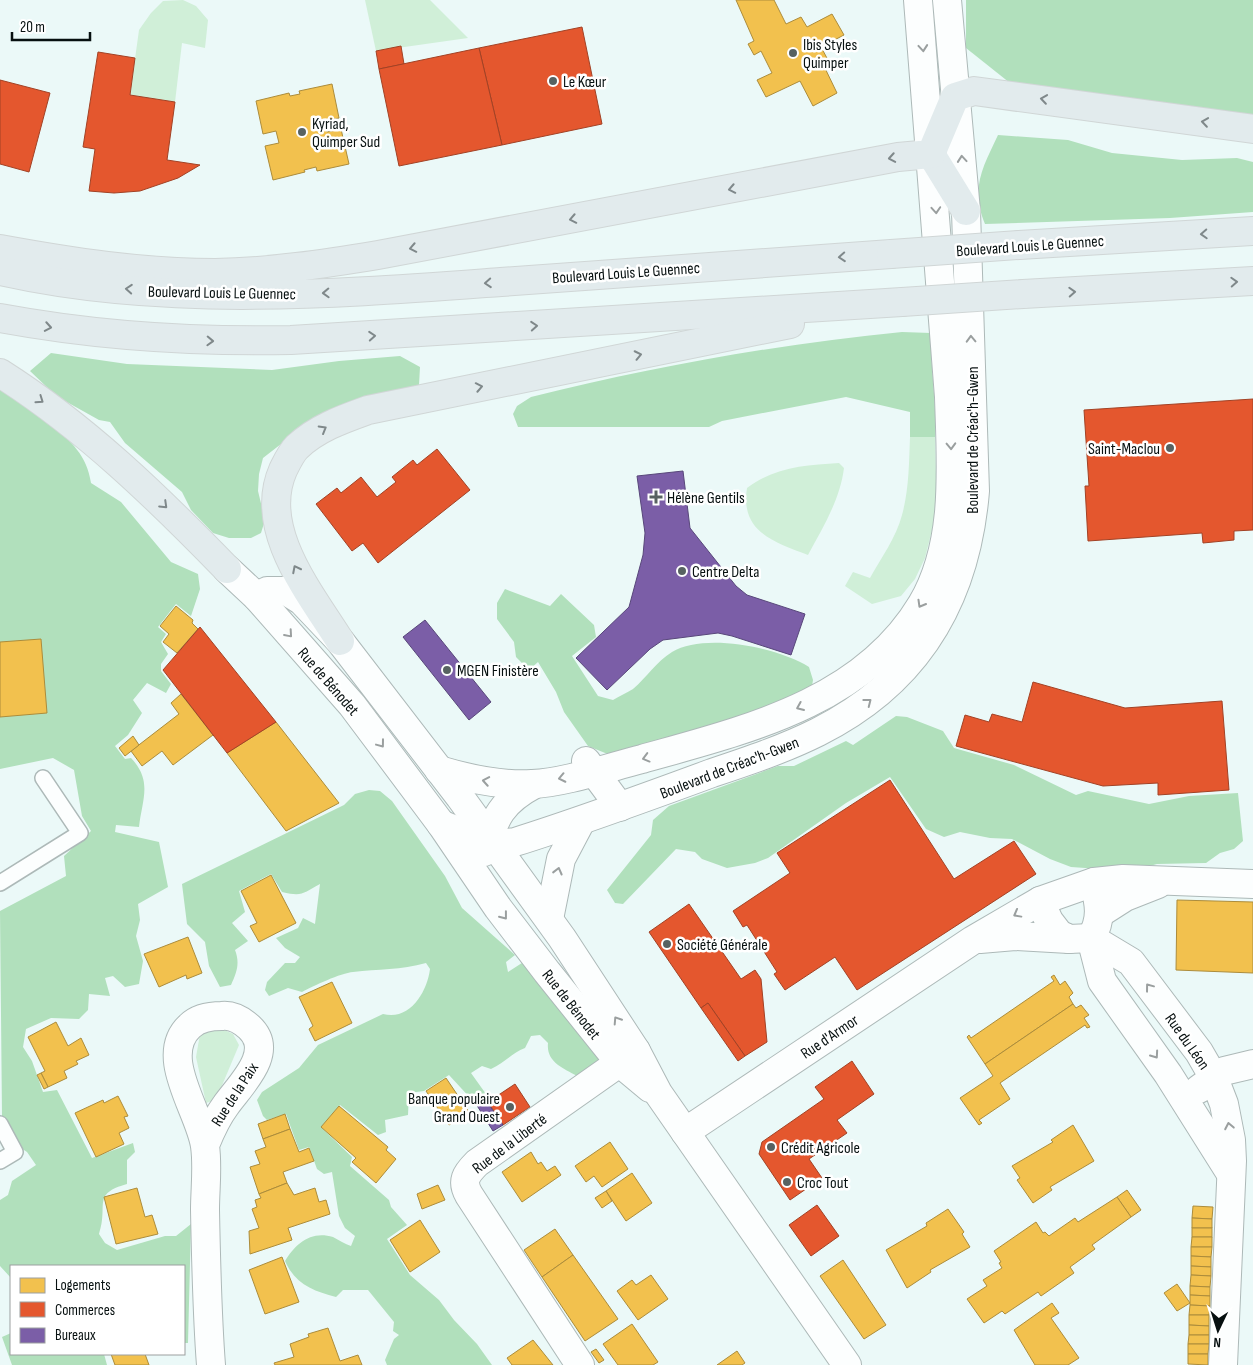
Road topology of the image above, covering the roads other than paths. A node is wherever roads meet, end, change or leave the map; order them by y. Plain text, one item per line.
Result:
1 (918, 0) edge
2 (947, 0) edge
3 (955, 97) junction
4 (1253, 129) edge
5 (931, 154) junction
6 (966, 211) junction
7 (1253, 231) edge
8 (0, 249) edge
9 (0, 271) edge
10 (1253, 281) edge
11 (896, 303) junction
12 (0, 318) edge
13 (0, 373) edge
14 (227, 569) joint
15 (257, 598) junction
16 (340, 641) junction
17 (898, 642) junction
18 (590, 766) junction
19 (439, 770) junction
20 (43, 778) dead end
21 (535, 784) junction
22 (620, 807) junction
23 (581, 821) junction
24 (441, 824) junction
25 (488, 839) junction
26 (477, 875) junction
27 (1094, 882) junction
28 (1164, 882) junction
29 (0, 883) edge
30 (1253, 884) edge
31 (1040, 901) junction
32 (548, 919) junction
33 (1087, 930) junction
34 (973, 940) junction
35 (628, 1057) junction
36 (1253, 1064) edge
37 (1214, 1078) junction
38 (1184, 1099) junction
39 (0, 1124) edge
40 (686, 1132) junction
41 (205, 1145) dead end
42 (0, 1161) edge
43 (1239, 1166) edge
44 (211, 1365) edge
45 (580, 1365) edge
46 (847, 1365) edge
47 (1223, 1365) edge

1 -> 5 street, Boulevard de Créac'h-Gwen
2 - 3 street, Boulevard de Créac'h-Gwen
4 -> 3 main road
3 - 5 main road
6 -> 3 street, Boulevard de Créac'h-Gwen
5 - 6 main road
5 -> 8 main road
5 -> 17 street, Boulevard de Créac'h-Gwen
17 -> 6 street, Boulevard de Créac'h-Gwen
7 -> 9 main road, Boulevard Louis Le Guennec, bridge
11 -> 10 main road, bridge
12 -> 11 main road
16 -> 11 main road
13 -> 14 main road
14 - 15 street, Rue de Bénodet
15 - 16 street, Rue de Bénodet
15 -> 24 street, Rue de Bénodet
16 - 19 street, Rue de Bénodet
17 -> 18 street, Boulevard de Créac'h-Gwen
22 -> 17 street, Boulevard de Créac'h-Gwen
18 -> 21 street, Boulevard de Créac'h-Gwen
18 - 22 street
21 -> 19 street, Boulevard de Créac'h-Gwen
19 - 25 street, Rue de Bénodet
20 - 29 lane
21 - 25 street, Boulevard de Créac'h-Gwen
22 - 23 street, Boulevard de Créac'h-Gwen
23 - 25 street, Boulevard de Créac'h-Gwen
32 -> 23 street
24 - 25 street, Boulevard de Créac'h-Gwen
24 - 26 street, Rue de Bénodet
25 - 26 street, Boulevard de Créac'h-Gwen
25 - 32 street, Rue de Bénodet
26 -> 35 street, Rue de Bénodet
27 - 28 street, Rue d'Armor
27 - 31 street, Rue d'Armor
27 - 33 street
28 - 30 street, Rue d'Armor
28 - 33 street, Rue d'Armor
31 - 33 street, Rue du Léon
31 -> 34 street, Rue d'Armor
35 -> 32 street, Rue de Bénodet
33 - 34 street, Rue d'Armor
37 -> 33 street, Rue du Léon
33 -> 38 street
34 - 40 street, Rue d'Armor
35 - 40 street, Rue de Bénodet
35 - 45 street, Rue de la Liberté
36 - 37 street
37 - 38 street
43 -> 37 street, Rue du Léon
38 - 43 street
39 - 42 lane
40 - 46 street, Rue de Bénodet
41 - 44 street, Rue de la Paix
43 - 47 street, Rue du Léon

